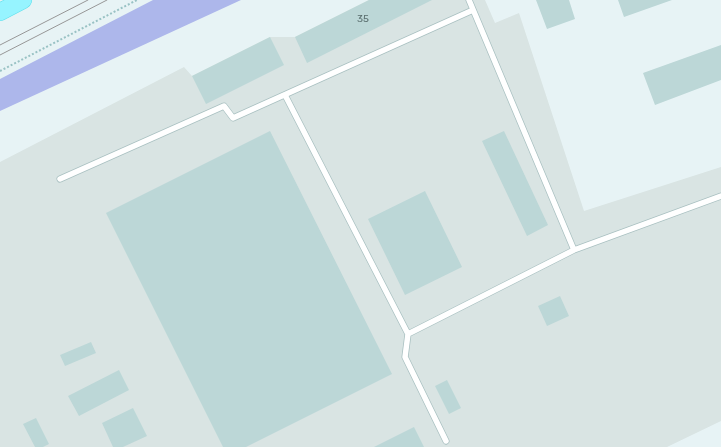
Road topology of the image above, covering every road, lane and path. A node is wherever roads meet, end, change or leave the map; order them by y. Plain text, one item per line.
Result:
1 (23, 0) edge
2 (137, 0) edge
3 (469, 0) edge
4 (473, 10) junction
5 (0, 12) edge
6 (0, 71) edge
7 (285, 95) junction
8 (60, 179) dead end
9 (721, 196) edge
10 (574, 250) junction
11 (408, 334) junction
12 (446, 441) dead end

1 - 5 main road
2 - 6 path
3 - 4 lane
4 - 7 lane
4 - 10 lane
7 - 8 lane
7 - 11 lane
9 - 10 lane
10 - 11 lane
11 - 12 lane

